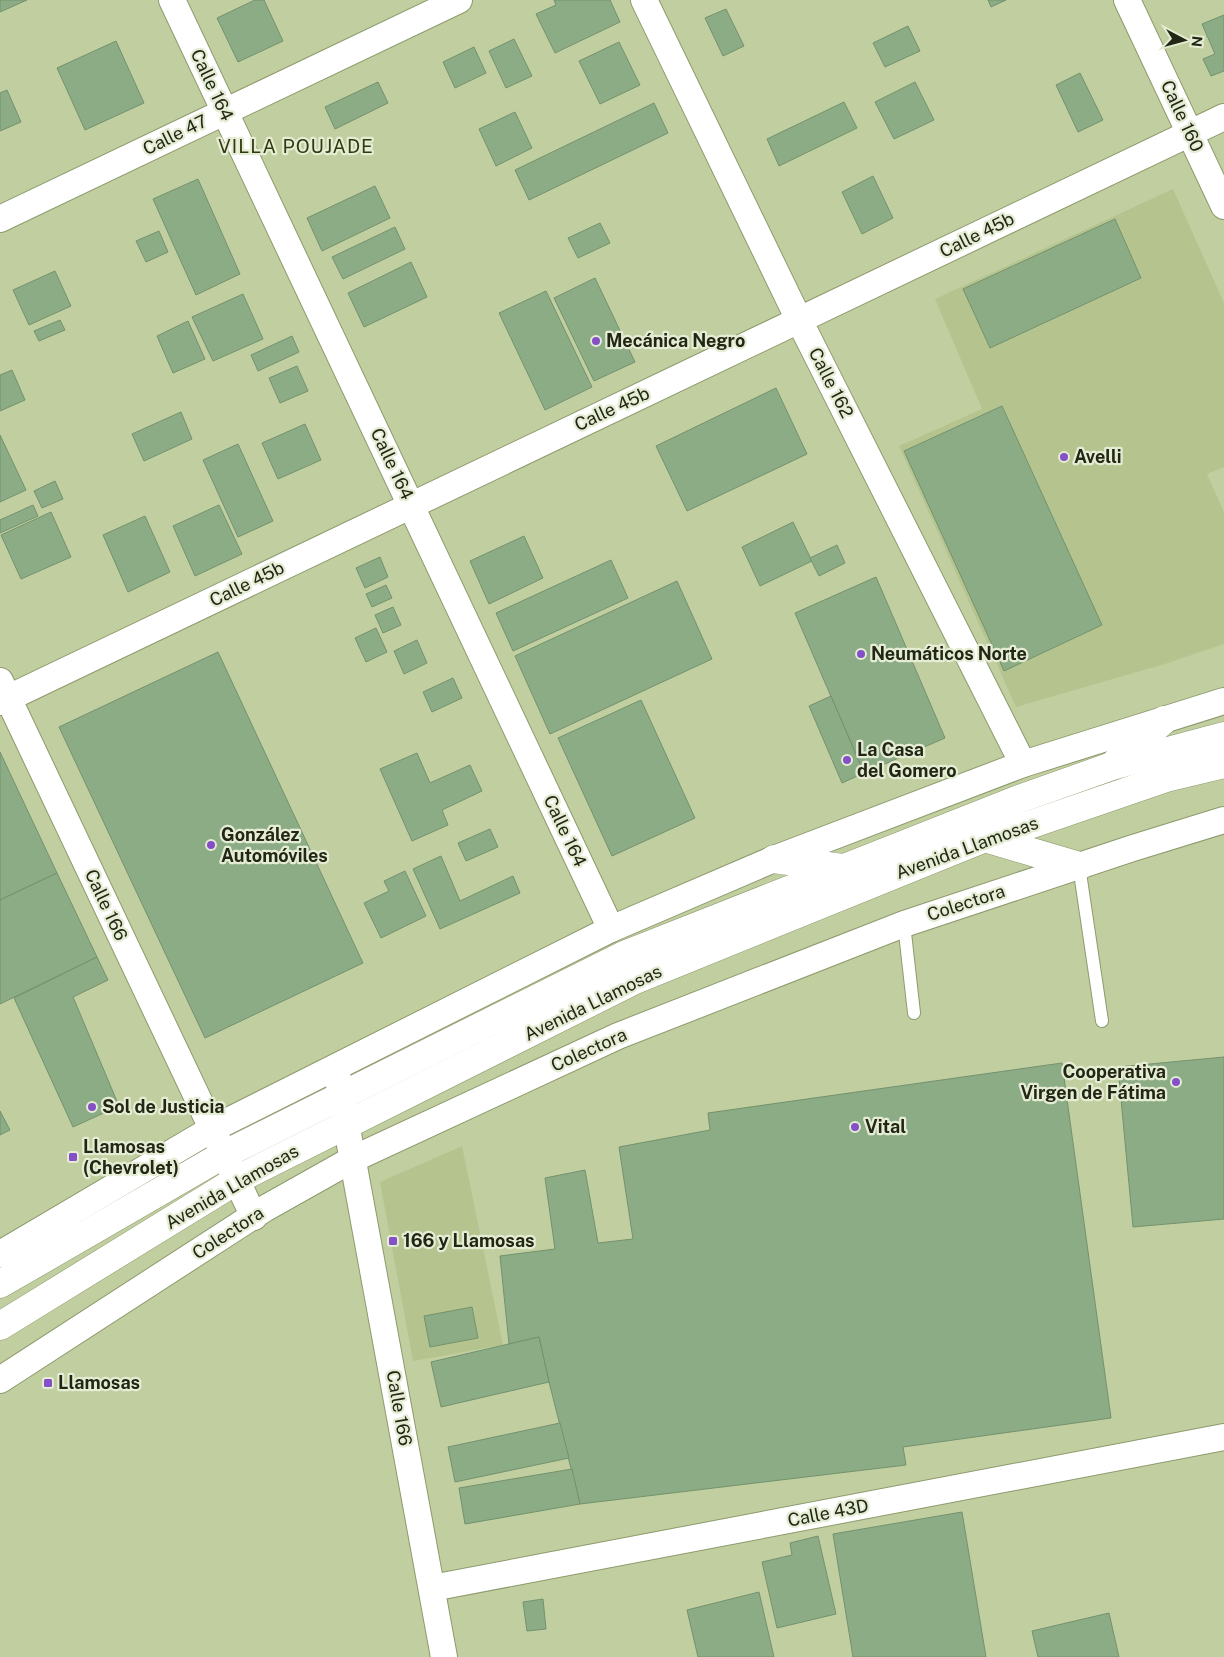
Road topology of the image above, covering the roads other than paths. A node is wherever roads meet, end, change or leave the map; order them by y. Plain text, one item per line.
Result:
1 (172, 0) edge
2 (459, 0) edge
3 (644, 0) edge
4 (1127, 0) edge
5 (225, 112) junction
6 (1224, 117) edge
7 (1190, 133) junction
8 (1224, 206) edge
9 (0, 219) edge
10 (799, 320) junction
11 (411, 505) junction
12 (3, 694) edge
13 (1224, 701) edge
14 (1164, 720) junction
15 (1224, 736) edge
16 (1023, 764) junction
17 (1224, 764) edge
18 (1112, 766) junction
19 (1224, 820) edge
20 (984, 838) junction
21 (774, 859) junction
22 (1079, 866) junction
23 (843, 869) junction
24 (904, 924) junction
25 (611, 929) junction
26 (914, 1013) dead end
27 (1102, 1021) dead end
28 (336, 1066) junction
29 (342, 1095) junction
30 (347, 1125) junction
31 (212, 1129) junction
32 (223, 1155) junction
33 (353, 1159) junction
34 (236, 1181) junction
35 (254, 1217) junction
36 (0, 1254) edge
37 (0, 1284) edge
38 (0, 1326) edge
39 (0, 1380) edge
40 (1224, 1437) edge
41 (432, 1588) junction
42 (444, 1657) edge

1 - 5 street, Calle 164
2 - 5 street, Calle 47
3 - 10 street, Calle 162
4 - 7 street, Calle 160
5 - 9 street, Calle 47
5 - 11 street, Calle 164
6 - 7 street, Calle 45b
7 - 8 street, Calle 160
7 - 10 street, Calle 45b
10 - 11 street, Calle 45b
10 - 16 street, Calle 162
11 - 12 street, Calle 45b
11 - 25 street, Calle 164
12 - 31 street, Calle 166
13 - 14 street
14 - 16 street
14 - 18 highway
15 - 18 highway, Avenida Llamosas
16 - 21 street
17 - 20 highway, Avenida Llamosas
18 - 23 highway, Avenida Llamosas
19 - 22 street, Colectora
20 - 22 highway
20 - 30 highway, Avenida Llamosas
21 - 23 highway
21 - 25 street
22 - 24 street, Colectora
22 - 27 lane
23 - 29 highway, Avenida Llamosas
24 - 26 lane
24 - 33 street, Colectora
25 - 28 street
28 - 29 street, Calle 166
28 - 31 street
29 - 30 street, Calle 166
29 - 32 highway, Avenida Llamosas
30 - 33 street, Calle 166
30 - 34 highway, Avenida Llamosas
31 - 32 street, Calle 166
31 - 36 street
32 - 34 street, Calle 166
32 - 37 highway, Avenida Llamosas
33 - 35 street, Colectora
33 - 41 street, Calle 166
34 - 35 street, Calle 166
34 - 38 highway, Avenida Llamosas
35 - 39 street, Colectora
40 - 41 street, Calle 43D
41 - 42 street, Calle 166

